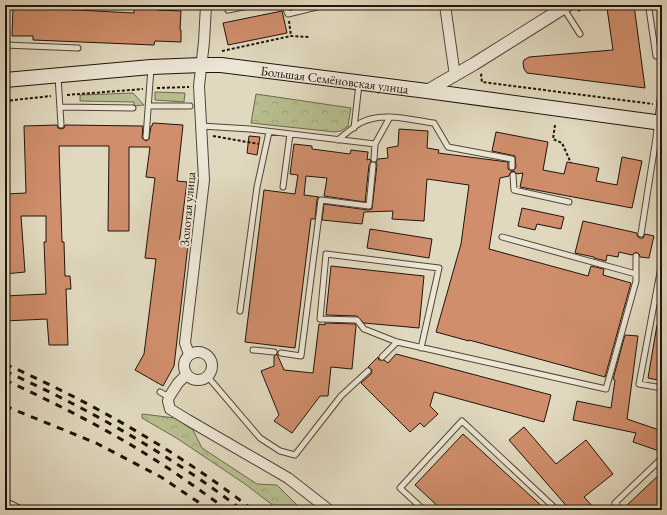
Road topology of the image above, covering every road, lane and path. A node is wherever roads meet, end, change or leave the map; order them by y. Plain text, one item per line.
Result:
1 (206, 5) edge
2 (253, 5) edge
3 (284, 5) edge
4 (326, 5) edge
5 (445, 5) edge
6 (652, 5) edge
7 (319, 6) edge
8 (566, 6) edge
9 (228, 10) dead end
10 (288, 14) junction
11 (580, 34) dead end
12 (291, 36) junction
13 (310, 37) dead end
14 (5, 45) edge
15 (78, 48) dead end
16 (222, 51) dead end
17 (656, 56) dead end
18 (202, 64) junction
19 (151, 67) junction
20 (58, 75) junction
21 (481, 75) dead end
22 (455, 76) junction
23 (5, 80) edge
24 (662, 82) edge
25 (360, 83) junction
26 (192, 87) dead end
27 (150, 88) junction
28 (427, 91) junction
29 (59, 95) junction
30 (5, 101) edge
31 (660, 104) junction
32 (149, 106) junction
33 (190, 106) dead end
34 (60, 107) junction
35 (133, 108) dead end
36 (390, 117) junction
37 (660, 123) edge
38 (61, 125) dead end
39 (555, 125) dead end
40 (201, 126) junction
41 (354, 128) junction
42 (269, 132) junction
43 (290, 134) junction
44 (211, 136) dead end
45 (146, 137) dead end
46 (338, 140) junction
47 (258, 144) dead end
48 (376, 144) junction
49 (571, 163) dead end
50 (512, 167) dead end
51 (513, 175) dead end
52 (283, 186) dead end
53 (569, 202) dead end
54 (641, 234) dead end
55 (502, 237) dead end
56 (636, 256) dead end
57 (662, 262) edge
58 (636, 274) junction
59 (240, 310) dead end
60 (397, 342) junction
61 (421, 348) junction
62 (253, 350) dead end
63 (274, 352) dead end
64 (281, 353) dead end
65 (189, 354) junction
66 (382, 357) dead end
67 (368, 371) dead end
68 (186, 374) junction
69 (208, 376) junction
70 (662, 388) edge
71 (662, 458) edge
72 (5, 501) edge
73 (23, 510) edge
74 (329, 510) edge
75 (424, 510) edge
76 (557, 510) edge
77 (622, 510) edge

1 - 18 street, Золотая улица
2 - 9 lane
3 - 10 lane
4 - 7 lane
5 - 22 street
6 - 17 lane
7 - 10 lane
8 - 11 lane
8 - 22 street
10 - 12 path
12 - 13 path
12 - 16 path
14 - 15 lane
18 - 19 main road, Большая Семёновская улица
18 - 25 main road, Большая Семёновская улица
18 - 40 street, Золотая улица
19 - 20 main road, Большая Семёновская улица
19 - 27 lane
20 - 23 main road, Большая Семёновская улица
20 - 29 lane
21 - 31 path
22 - 28 street
24 - 31 lane
25 - 28 main road, Большая Семёновская улица
25 - 41 lane
26 - 27 path
27 - 29 path
27 - 32 lane
28 - 37 main road, Большая Семёновская улица
29 - 30 path
29 - 34 lane
31 - 37 lane
32 - 33 lane
32 - 45 lane
34 - 35 lane
34 - 38 lane
36 - 41 lane
36 - 48 lane
36 - 50 lane
37 - 54 lane
39 - 49 path
40 - 42 lane
40 - 65 street, Золотая улица
41 - 46 lane
42 - 43 lane
42 - 59 lane
43 - 46 lane
43 - 52 lane
44 - 47 path
46 - 48 lane
48 - 64 lane
51 - 53 lane
55 - 58 lane
56 - 58 lane
57 - 70 lane
58 - 61 lane
60 - 61 lane
60 - 61 lane
60 - 66 lane
62 - 63 lane
65 - 68 street, Золотая улица
65 - 69 street
67 - 69 lane
68 - 69 street
68 - 74 street
71 - 77 lane
72 - 73 lane
75 - 76 lane

